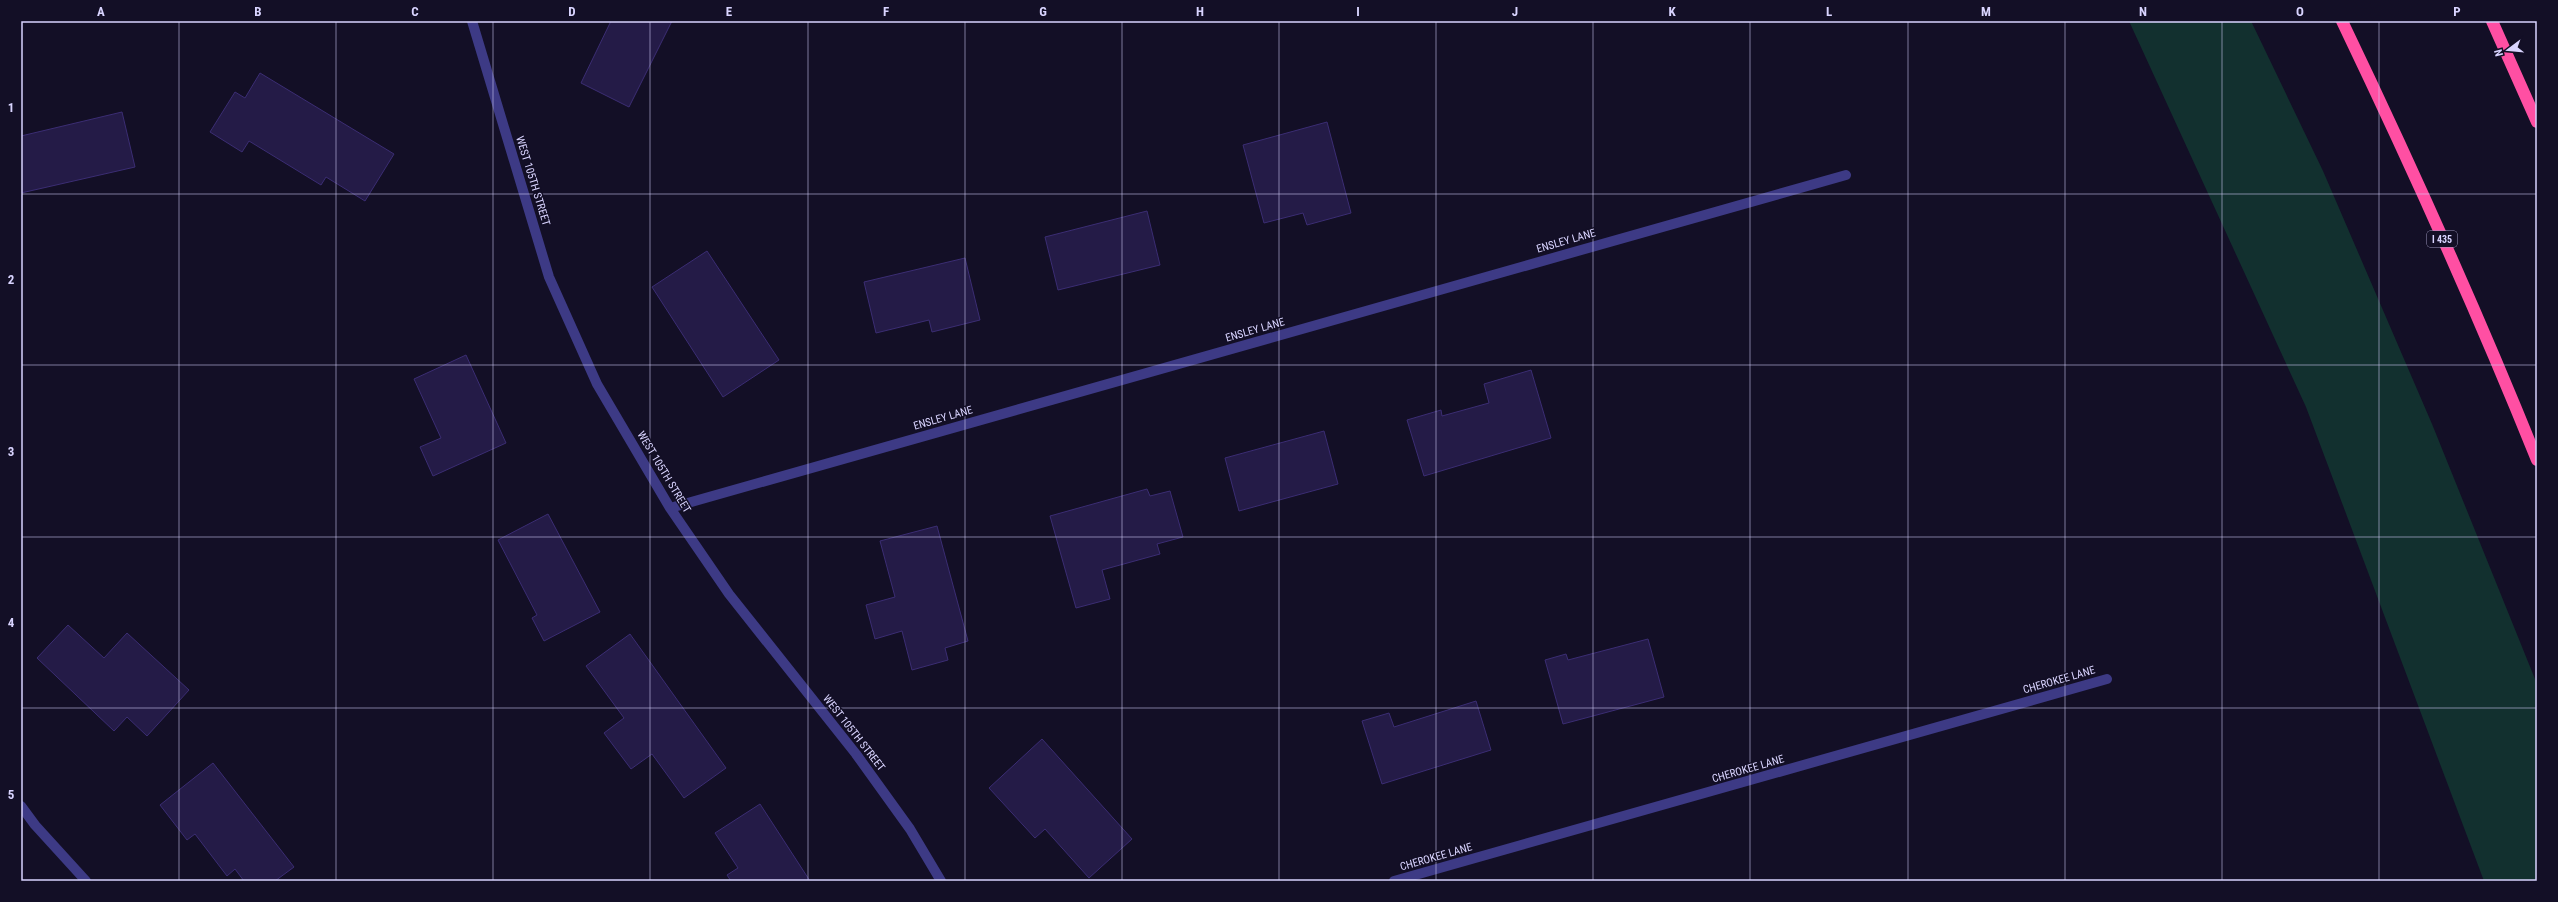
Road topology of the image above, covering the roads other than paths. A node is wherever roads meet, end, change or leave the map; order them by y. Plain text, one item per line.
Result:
1 (472, 21) edge
2 (2342, 21) edge
3 (2492, 21) edge
4 (2537, 122) edge
5 (1846, 175) dead end
6 (2537, 460) edge
7 (670, 508) junction
8 (2107, 679) dead end
9 (21, 806) edge
10 (86, 881) edge
11 (941, 881) edge
12 (1394, 881) edge

1 - 7 street, WEST 105TH STREET
2 - 6 highway, I 435
3 - 4 highway
5 - 7 street, ENSLEY LANE
7 - 11 street, WEST 105TH STREET
8 - 12 street, CHEROKEE LANE
9 - 10 street

